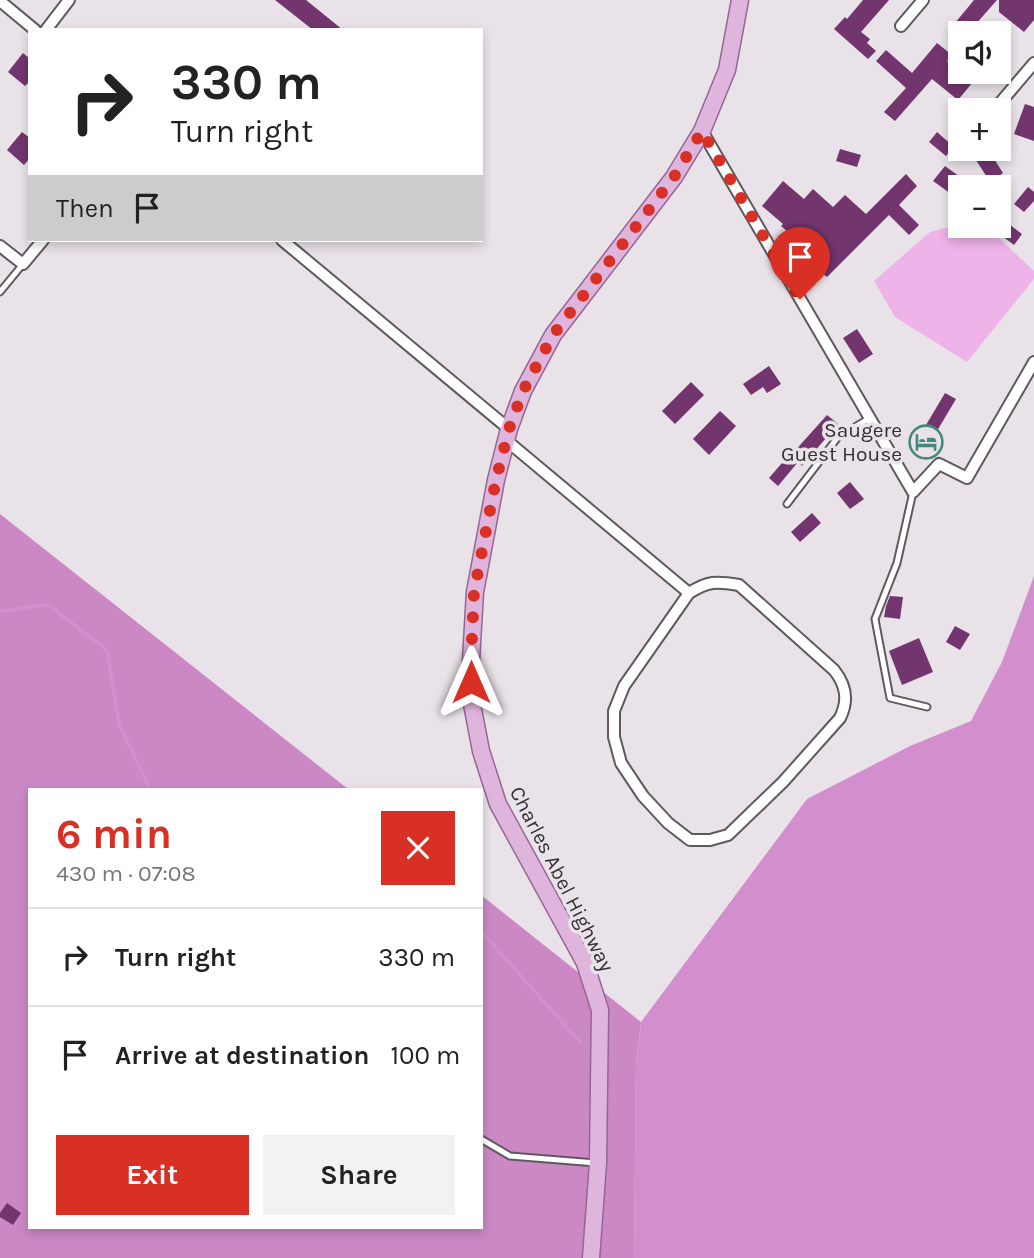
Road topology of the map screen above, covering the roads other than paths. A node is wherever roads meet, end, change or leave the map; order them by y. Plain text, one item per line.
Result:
1 (69, 0) edge
2 (740, 0) edge
3 (923, 0) edge
4 (0, 1) edge
5 (901, 26) dead end
6 (33, 28) edge
7 (48, 28) edge
8 (1034, 63) edge
9 (1004, 98) edge
10 (702, 131) junction
11 (41, 242) edge
12 (284, 242) edge
13 (0, 246) edge
14 (23, 264) junction
15 (0, 292) edge
16 (1034, 362) edge
17 (870, 418) junction
18 (508, 435) junction
19 (913, 492) junction
20 (787, 504) dead end
21 (689, 593) junction
22 (927, 707) dead end
23 (483, 1140) edge
24 (598, 1163) junction
25 (591, 1258) edge

1 - 7 street
2 - 10 main road, Charles Abel Highway
3 - 5 street
4 - 6 street
8 - 9 street
10 - 17 street
10 - 18 main road, Charles Abel Highway
11 - 14 street
12 - 18 street
13 - 14 street
14 - 15 lane
16 - 19 street
17 - 19 street
17 - 20 lane
18 - 21 street
18 - 24 main road, Charles Abel Highway
19 - 22 lane
21 - 21 street
23 - 24 lane
24 - 25 main road, Charles Abel Highway

